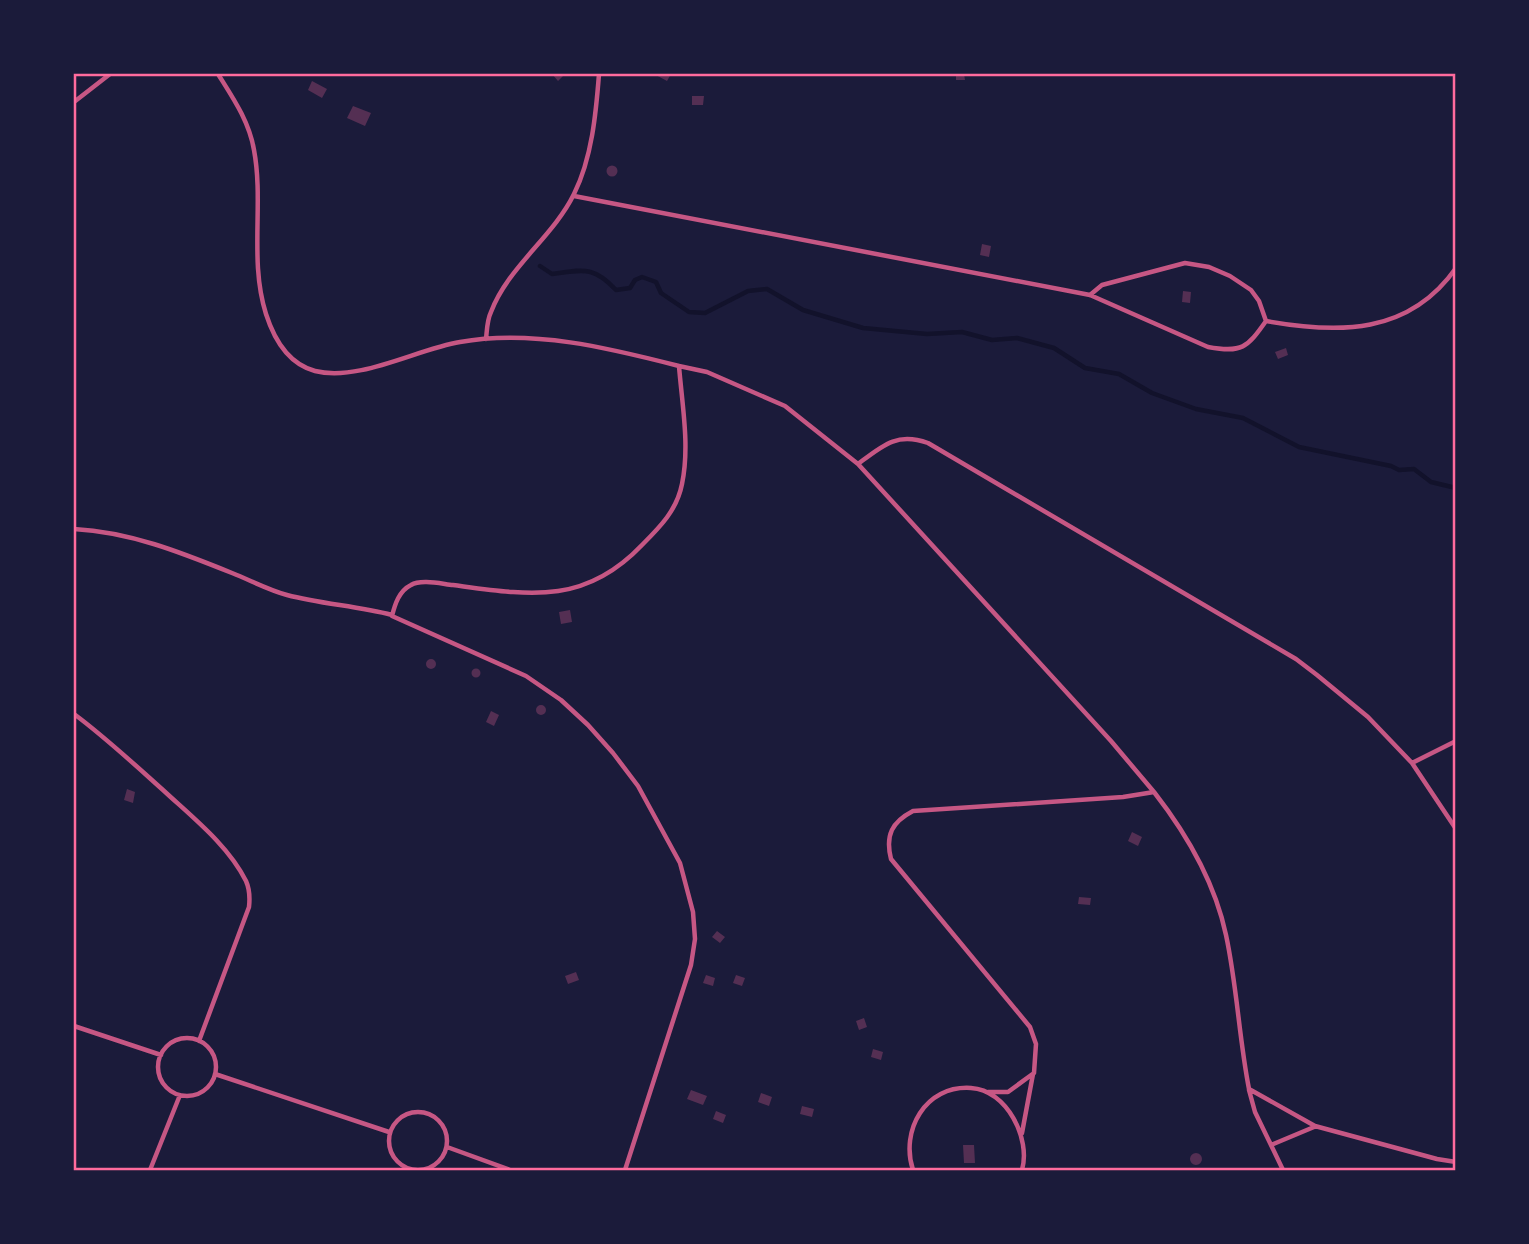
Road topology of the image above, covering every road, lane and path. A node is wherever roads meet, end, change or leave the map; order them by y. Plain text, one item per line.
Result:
1 (110, 74) edge
2 (218, 74) edge
3 (599, 74) edge
4 (74, 102) edge
5 (574, 196) junction
6 (1455, 268) edge
7 (1090, 295) junction
8 (1266, 321) junction
9 (486, 339) junction
10 (679, 366) junction
11 (858, 464) junction
12 (74, 529) edge
13 (392, 616) junction
14 (74, 714) edge
15 (1455, 741) edge
16 (1412, 763) junction
17 (1154, 792) junction
18 (1455, 829) edge
19 (74, 1026) edge
20 (199, 1041) junction
21 (161, 1055) junction
22 (1034, 1073) junction
23 (215, 1074) junction
24 (1249, 1089) junction
25 (988, 1092) junction
26 (180, 1095) junction
27 (1315, 1126) junction
28 (389, 1132) junction
29 (1022, 1133) junction
30 (1271, 1145) junction
31 (447, 1147) junction
32 (1455, 1162) edge
33 (150, 1171) edge
34 (510, 1171) edge
35 (625, 1171) edge
36 (913, 1171) edge
37 (1023, 1171) edge
38 (1283, 1171) edge

1 - 4 lane
2 - 9 lane
3 - 5 lane
5 - 7 lane
5 - 9 lane
6 - 8 lane
7 - 8 lane
7 - 8 lane
9 - 10 lane
10 - 11 lane
10 - 13 lane
11 - 16 lane
11 - 17 lane
12 - 13 lane
13 - 35 lane
14 - 20 lane
15 - 16 lane
16 - 18 lane
17 - 22 lane
17 - 24 lane
19 - 21 lane
20 - 21 lane
20 - 23 lane
21 - 26 lane
22 - 25 lane
22 - 29 lane
23 - 26 lane
23 - 28 lane
24 - 27 lane
24 - 30 lane
25 - 29 lane
25 - 36 lane
26 - 33 lane
27 - 30 lane
27 - 32 lane
28 - 31 lane
28 - 31 lane
29 - 37 lane
30 - 38 lane
31 - 34 lane

